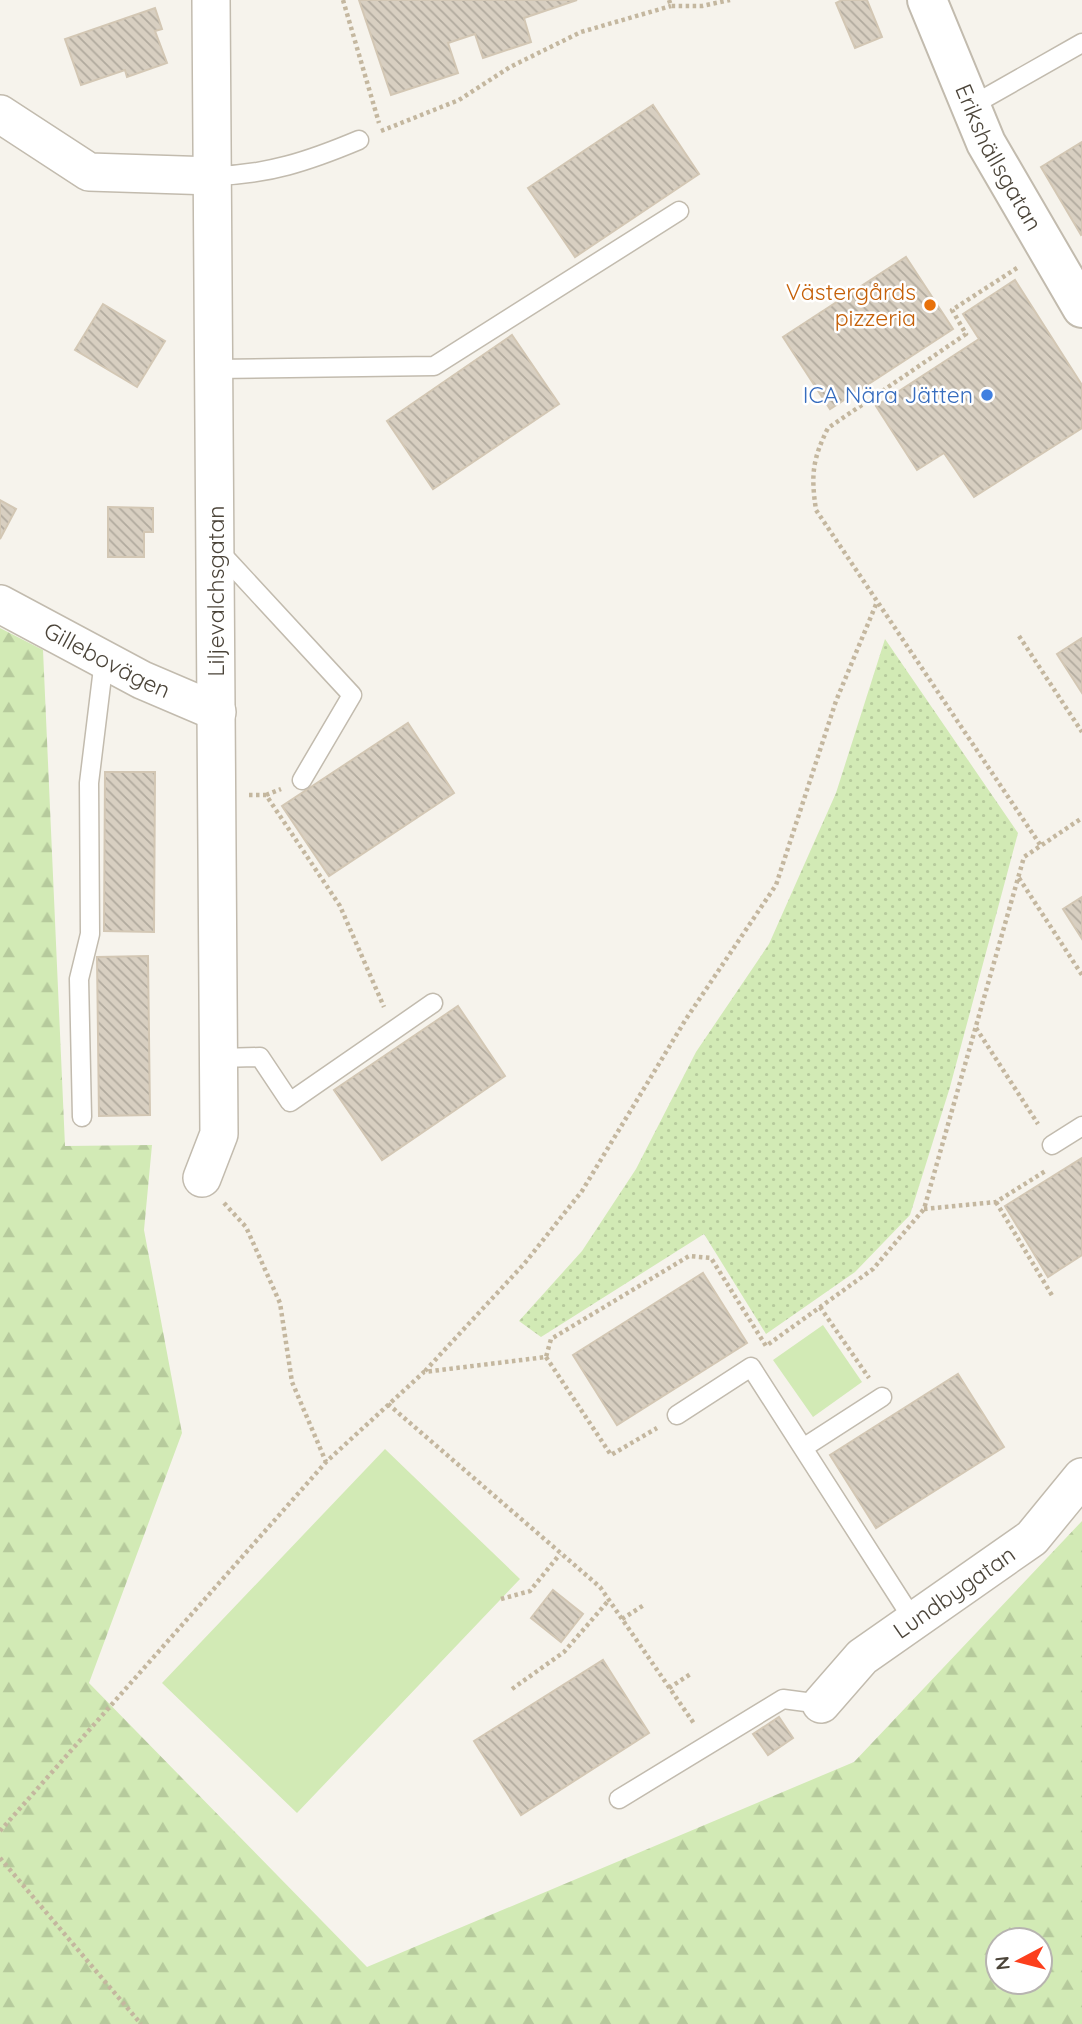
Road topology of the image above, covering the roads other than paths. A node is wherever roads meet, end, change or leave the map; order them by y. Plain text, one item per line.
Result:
1 (211, 0) edge
2 (927, 0) edge
3 (1082, 43) edge
4 (971, 106) junction
5 (0, 114) edge
6 (359, 140) road end
7 (213, 176) junction
8 (679, 211) dead end
9 (1081, 302) edge
10 (215, 369) junction
11 (215, 547) junction
12 (0, 604) edge
13 (104, 660) junction
14 (216, 712) junction
15 (302, 780) dead end
16 (433, 1003) dead end
17 (219, 1058) junction
18 (82, 1117) dead end
19 (1082, 1126) edge
20 (1052, 1145) road end
21 (202, 1178) road end
22 (882, 1397) road end
23 (677, 1415) road end
24 (803, 1448) junction
25 (1082, 1477) edge
26 (914, 1621) junction
27 (821, 1704) joint
28 (619, 1799) dead end

1 - 7 street, Liljevalchsgatan
2 - 4 street, Erikshällsgatan
3 - 4 lane
4 - 9 street, Erikshällsgatan
5 - 7 street
6 - 7 lane
7 - 10 street, Liljevalchsgatan
8 - 10 lane
10 - 11 street, Liljevalchsgatan
11 - 14 street, Liljevalchsgatan
11 - 15 lane
12 - 13 street, Gillebovägen
13 - 14 street, Gillebovägen
13 - 18 lane
14 - 17 street, Liljevalchsgatan
16 - 17 lane
17 - 21 street, Liljevalchsgatan
19 - 20 lane
22 - 24 lane
23 - 24 lane
24 - 26 lane
25 - 26 street, Lundbygatan
26 - 27 street, Lundbygatan
27 - 28 lane

